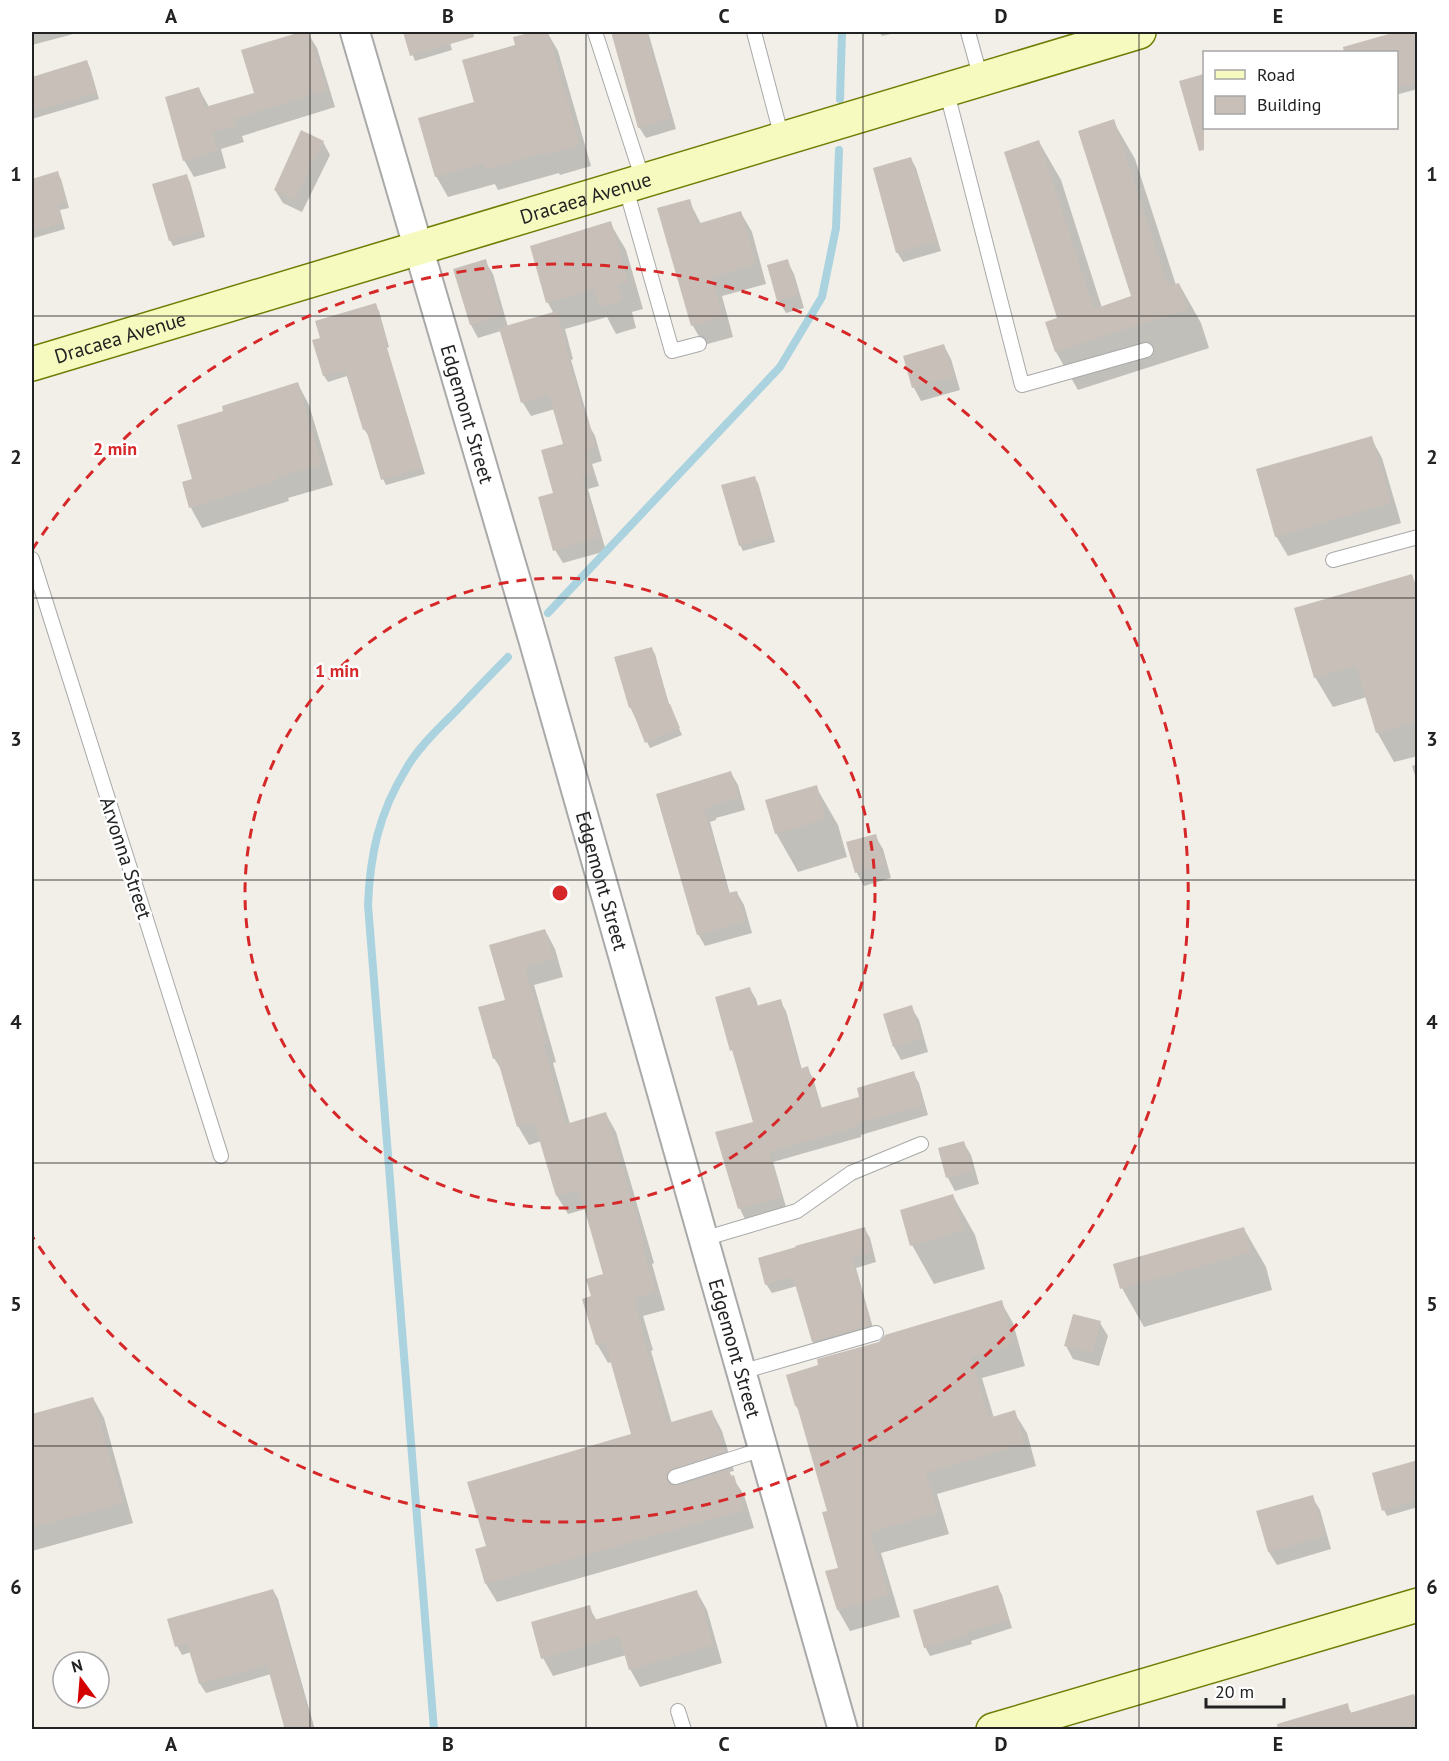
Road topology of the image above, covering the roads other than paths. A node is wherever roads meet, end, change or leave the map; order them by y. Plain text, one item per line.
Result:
1 (355, 32) edge
2 (595, 32) edge
3 (753, 32) edge
4 (968, 32) edge
5 (1139, 32) edge
6 (981, 79) junction
7 (946, 89) junction
8 (782, 138) junction
9 (634, 182) junction
10 (417, 247) junction
11 (699, 344) dead end
12 (1146, 350) dead end
13 (32, 364) edge
14 (1418, 537) edge
15 (32, 559) edge
16 (1332, 560) dead end
17 (921, 1144) dead end
18 (221, 1156) dead end
19 (703, 1239) junction
20 (876, 1333) dead end
21 (741, 1372) junction
22 (763, 1449) junction
23 (675, 1477) dead end
24 (1416, 1610) edge
25 (678, 1711) dead end
26 (684, 1730) edge
27 (843, 1730) edge
28 (993, 1730) edge

1 - 10 street, Edgemont Street
2 - 9 lane
3 - 8 lane
4 - 6 lane
5 - 6 street, Dracaea Avenue
6 - 7 street, Dracaea Avenue
7 - 8 street, Dracaea Avenue
7 - 12 lane
8 - 9 street, Dracaea Avenue
9 - 10 street, Dracaea Avenue
9 - 11 lane
10 - 13 street, Dracaea Avenue
10 - 19 street, Edgemont Street
14 - 16 lane
15 - 18 lane, Arvonna Street
17 - 19 lane
19 - 21 street, Edgemont Street
20 - 21 lane
21 - 22 street, Edgemont Street
22 - 23 lane
22 - 27 street, Edgemont Street
24 - 28 street
25 - 26 lane

